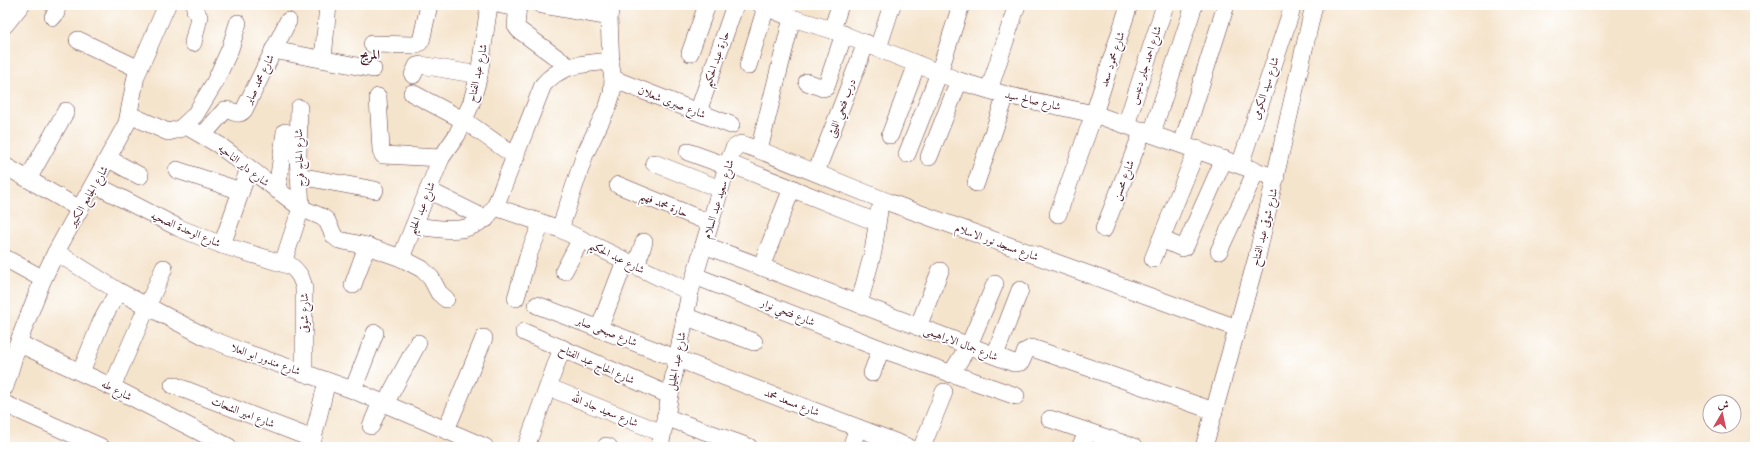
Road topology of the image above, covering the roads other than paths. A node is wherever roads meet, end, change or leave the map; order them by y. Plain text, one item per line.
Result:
1 (21, 5) edge
2 (167, 5) edge
3 (196, 5) edge
4 (328, 5) edge
5 (429, 5) edge
6 (489, 5) edge
7 (501, 5) edge
8 (542, 5) edge
9 (707, 5) edge
10 (735, 5) edge
11 (840, 5) edge
12 (892, 5) edge
13 (961, 5) edge
14 (1017, 5) edge
15 (1129, 5) edge
16 (1165, 5) edge
17 (1194, 5) edge
18 (1226, 5) edge
19 (1314, 5) edge
20 (518, 7) edge
21 (777, 9) edge
22 (610, 11) edge
23 (1291, 12) dead end
24 (288, 21) dead end
25 (238, 23) dead end
26 (5, 25) edge
27 (838, 32) junction
28 (78, 40) dead end
29 (193, 42) dead end
30 (372, 44) dead end
31 (872, 46) junction
32 (272, 50) junction
33 (690, 53) dead end
34 (323, 59) junction
35 (611, 61) junction
36 (917, 64) junction
37 (568, 66) junction
38 (748, 66) dead end
39 (139, 68) junction
40 (373, 68) dead end
41 (938, 73) junction
42 (413, 75) dead end
43 (479, 75) junction
44 (613, 79) junction
45 (959, 81) junction
46 (807, 82) dead end
47 (998, 92) junction
48 (412, 93) dead end
49 (378, 97) dead end
50 (299, 108) dead end
51 (66, 111) dead end
52 (698, 112) junction
53 (1094, 114) junction
54 (130, 115) junction
55 (465, 121) junction
56 (731, 125) dead end
57 (1126, 125) junction
58 (186, 126) junction
59 (285, 132) dead end
60 (1147, 132) junction
61 (203, 135) junction
62 (890, 135) dead end
63 (1190, 146) junction
64 (759, 150) junction
65 (688, 152) dead end
66 (907, 154) dead end
67 (516, 157) junction
68 (929, 157) dead end
69 (441, 158) junction
70 (109, 159) junction
71 (1224, 159) junction
72 (654, 164) dead end
73 (728, 164) junction
74 (1240, 165) junction
75 (5, 166) edge
76 (249, 168) junction
77 (177, 170) dead end
78 (1256, 171) junction
79 (816, 172) junction
80 (140, 176) dead end
81 (299, 176) junction
82 (1276, 178) junction
83 (28, 179) junction
84 (976, 183) dead end
85 (94, 184) junction
86 (618, 185) dead end
87 (792, 188) junction
88 (720, 189) junction
89 (277, 190) junction
90 (375, 190) dead end
91 (428, 190) junction
92 (241, 191) junction
93 (888, 202) junction
94 (301, 208) junction
95 (80, 209) junction
96 (491, 213) junction
97 (1058, 214) dead end
98 (876, 222) junction
99 (542, 223) junction
100 (710, 223) junction
101 (414, 226) junction
102 (560, 229) junction
103 (1104, 229) dead end
104 (580, 239) junction
105 (1161, 239) junction
106 (644, 242) dead end
107 (222, 245) junction
108 (704, 245) junction
109 (367, 246) junction
110 (1219, 251) dead end
111 (56, 252) junction
112 (5, 258) edge
113 (401, 258) junction
114 (1153, 259) dead end
115 (283, 263) junction
116 (630, 264) junction
117 (761, 267) junction
118 (164, 268) dead end
119 (564, 271) dead end
120 (940, 271) dead end
121 (43, 279) junction
122 (693, 284) junction
123 (995, 284) dead end
124 (353, 285) dead end
125 (118, 290) junction
126 (1020, 290) dead end
127 (516, 298) dead end
128 (446, 299) dead end
129 (858, 304) junction
130 (537, 305) dead end
131 (147, 306) junction
132 (684, 316) junction
133 (918, 327) junction
134 (1238, 328) junction
135 (600, 329) junction
136 (524, 332) dead end
137 (375, 333) dead end
138 (484, 338) dead end
139 (754, 342) dead end
140 (18, 343) junction
141 (418, 343) dead end
142 (969, 345) junction
143 (562, 348) junction
144 (881, 349) junction
145 (994, 355) junction
146 (676, 358) junction
147 (81, 372) junction
148 (304, 373) junction
149 (872, 373) dead end
150 (952, 374) junction
151 (6, 378) edge
152 (327, 381) junction
153 (173, 385) dead end
154 (112, 387) junction
155 (548, 388) junction
156 (353, 390) junction
157 (944, 392) dead end
158 (669, 395) junction
159 (1016, 396) dead end
160 (383, 403) junction
161 (5, 404) edge
162 (1214, 411) junction
163 (665, 417) junction
164 (1050, 419) dead end
165 (371, 426) dead end
166 (858, 428) junction
167 (446, 430) junction
168 (1088, 432) junction
169 (661, 440) edge
170 (222, 443) edge
171 (312, 443) edge
172 (101, 447) edge
173 (485, 447) edge
174 (526, 447) edge
175 (750, 447) edge
176 (851, 447) edge
177 (908, 447) edge
178 (922, 447) edge
179 (1080, 447) edge
180 (1134, 447) edge
181 (1204, 447) edge

1 - 26 street
2 - 39 street, شارع الجامع الكبير
3 - 29 street
4 - 34 street
5 - 30 street
6 - 43 street, شارع عبد الفتاح
7 - 20 street
8 - 22 street
9 - 33 street
10 - 52 street, حارة عبد الحكيم
11 - 27 street
12 - 31 street, درب فتحي الليثى
13 - 41 street
14 - 47 street
15 - 53 street, شارع محمود سعد
16 - 57 street, شارع احمد جابر دعبس
17 - 60 street, شارع محسن
18 - 63 street
19 - 82 street, شارع شوقى عبد الفتاح
20 - 37 street
21 - 27 street, شارع صالح سيد
21 - 38 street
21 - 64 street
22 - 35 street
23 - 74 street, شارع سيد الكومى
24 - 32 street, شارع محمد صابر
25 - 58 street
27 - 31 street, شارع صالح سيد
27 - 46 street
28 - 39 street
31 - 36 street, شارع صالح سيد
31 - 79 street, درب فتحي الليثى
32 - 34 street
32 - 61 street, شارع محمد صابر
34 - 40 street
35 - 37 street
35 - 44 street
36 - 41 street, شارع صالح سيد
36 - 62 street
37 - 67 street
39 - 54 street, شارع الجامع الكبير
41 - 45 street, شارع صالح سيد
41 - 66 street
42 - 43 street
43 - 55 street, شارع عبد الفتاح
44 - 52 street, شارع صبرى شعلان
44 - 102 street
45 - 47 street, شارع صالح سيد
45 - 68 street
47 - 53 street, شارع صالح سيد
47 - 84 street
48 - 55 street
49 - 69 street
50 - 81 street, شارع الحاج فرج
51 - 83 street
52 - 56 street, شارع صبرى شعلان
53 - 57 street, شارع صالح سيد
53 - 97 street, شارع محمود سعد
54 - 58 street
54 - 70 street, شارع الجامع الكبير
55 - 67 street
55 - 69 street, شارع عبد الفتاح
57 - 60 street, شارع صالح سيد
58 - 61 street, شارع داير الناحيه
59 - 89 street
60 - 63 street, شارع صالح سيد
60 - 103 street, شارع محسن
61 - 76 street, شارع داير الناحيه
63 - 71 street, شارع صالح سيد
63 - 105 street
64 - 73 street, شارع سعيد عبد السلام
64 - 79 street, شارع مسجد نور الاسلام
65 - 73 street
67 - 96 street
69 - 91 street, شارع عبد الحليم
70 - 80 street
70 - 85 street, شارع الجامع الكبير
71 - 74 street, شارع صالح سيد
71 - 105 street
72 - 88 street
73 - 87 street
73 - 88 street, شارع سعيد عبد السلام
74 - 78 street, شارع صالح سيد
75 - 83 street
76 - 89 street, شارع داير الناحيه
76 - 92 street
77 - 92 street
78 - 82 street, شارع صالح سيد
78 - 110 street
79 - 93 street, شارع مسجد نور الاسلام
81 - 90 street
81 - 94 street, شارع الحاج فرج
82 - 134 street, شارع شوقى عبد الفتاح
83 - 95 street
85 - 95 street, شارع الجامع الكبير
85 - 107 street, شارع الوحدة الصحيه
86 - 100 street, حارة محمد فهيم
87 - 98 street
87 - 117 street
88 - 100 street, شارع سعيد عبد السلام
89 - 94 street, شارع داير الناحيه
91 - 96 street, شارع عبد الحكيم
91 - 101 street, شارع عبد الحليم
92 - 107 street
93 - 98 street
93 - 134 street, شارع مسجد نور الاسلام
94 - 109 street, شارع داير الناحيه
94 - 115 street
95 - 111 street, شارع الجامع الكبير
96 - 99 street, شارع عبد الحكيم
96 - 101 street
98 - 129 street
99 - 102 street, شارع عبد الحكيم
99 - 127 street
100 - 108 street, شارع سعيد عبد السلام
101 - 113 street, شارع عبد الحليم
102 - 104 street, شارع عبد الحكيم
104 - 116 street, شارع عبد الحكيم
104 - 119 street
105 - 114 street
106 - 116 street
107 - 115 street, شارع الوحدة الصحيه
108 - 117 street, شارع جمال الابراهيمى
108 - 122 street, شارع سعيد عبد السلام
109 - 113 street, شارع داير الناحيه
109 - 124 street
111 - 121 street, شارع الجامع الكبير
111 - 125 street, شارع مندور ابو العلا
112 - 121 street
113 - 128 street, شارع داير الناحيه
115 - 148 street, شارع شوقى
116 - 122 street, شارع عبد الحكيم
116 - 135 street
117 - 129 street, شارع جمال الابراهيمى
118 - 131 street
120 - 133 street
121 - 140 street, شارع الجامع الكبير
122 - 132 street, شارع عبد الجليل
122 - 144 street, شارع فتحي نوار
123 - 142 street
125 - 131 street, شارع مندور ابو العلا
125 - 147 street
126 - 145 street
129 - 133 street, شارع جمال الابراهيمى
130 - 135 street, شارع صبحى صابر
131 - 148 street, شارع مندور ابو العلا
131 - 154 street
132 - 139 street
132 - 146 street, شارع عبد الجليل
133 - 142 street, شارع جمال الابراهيمى
134 - 162 street, شارع شوقى عبد الفتاح
135 - 146 street, شارع صبحى صابر
136 - 143 street, شارع الحاج عبد الفتاح
137 - 156 street
138 - 167 street
140 - 147 street, شارع طه
140 - 151 street, شارع الجامع الكبير
141 - 160 street
142 - 145 street, شارع جمال الابراهيمى
142 - 150 street
143 - 155 street
143 - 158 street, شارع الحاج عبد الفتاح
144 - 149 street
144 - 150 street, شارع فتحي نوار
145 - 162 street, شارع جمال الابراهيمى
146 - 158 street, شارع عبد الجليل
146 - 166 street, شارع مسعد محمد
147 - 154 street, شارع طه
148 - 152 street, شارع مندور ابو العلا
150 - 159 street, شارع فتحي نوار
152 - 156 street, شارع مندور ابو العلا
152 - 171 street
153 - 171 street, شارع امير الشحات
154 - 170 street, شارع طه
155 - 169 street, شارع سعيد جاد الله
155 - 174 street
156 - 160 street, شارع مندور ابو العلا
157 - 178 street
158 - 163 street, شارع عبد الجليل
160 - 165 street
160 - 167 street, شارع مندور ابو العلا
161 - 172 street
162 - 181 street, شارع شوقى عبد الفتاح
163 - 169 street, شارع عبد الجليل
163 - 175 street
164 - 168 street
166 - 176 street
166 - 177 street, شارع مسعد محمد
167 - 173 street, شارع مندور ابو العلا
168 - 179 street
168 - 180 street

